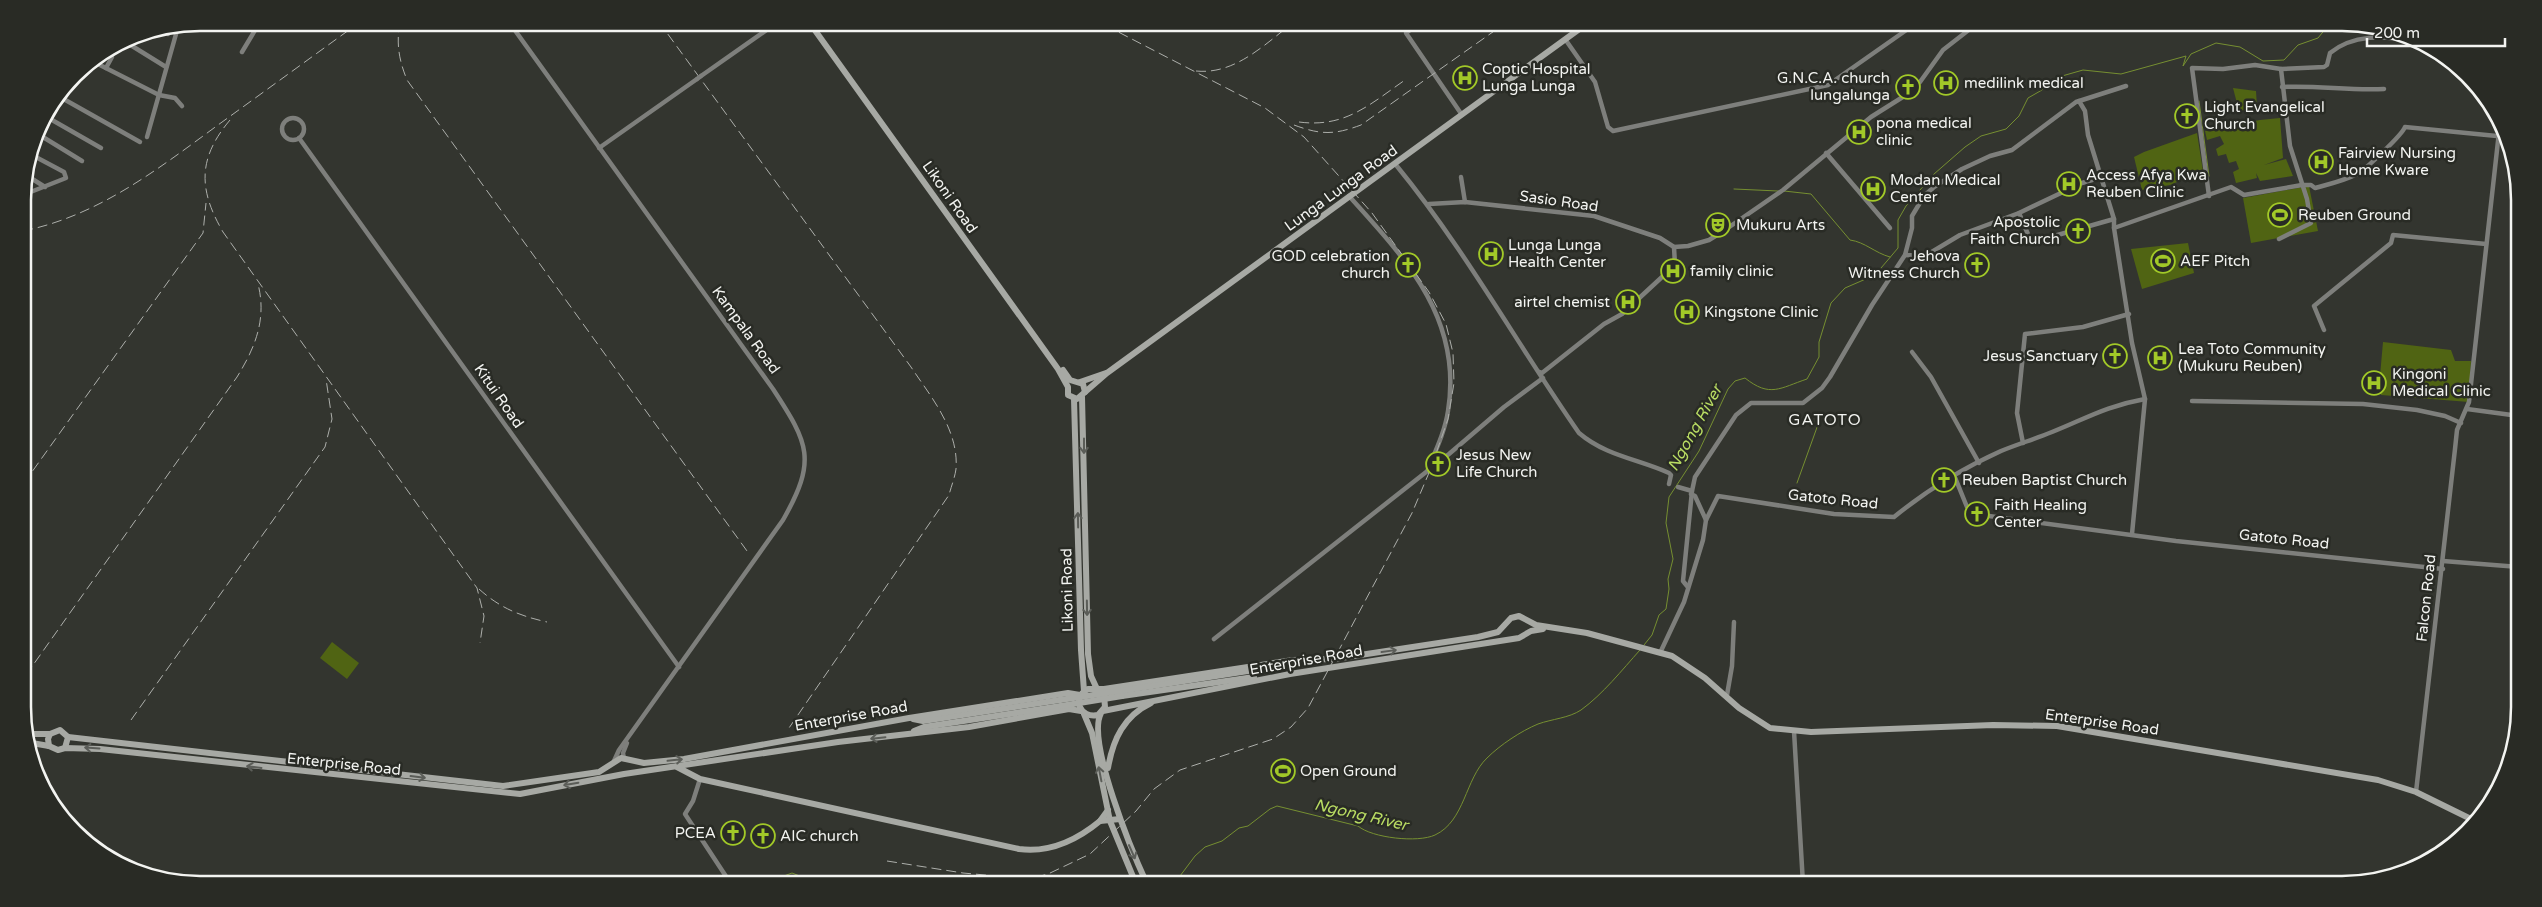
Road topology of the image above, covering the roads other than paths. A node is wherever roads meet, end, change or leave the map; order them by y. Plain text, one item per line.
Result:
1 (255, 31) edge
2 (514, 31) edge
3 (765, 31) edge
4 (817, 31) edge
5 (1409, 31) edge
6 (1576, 31) edge
7 (1904, 31) edge
8 (1967, 31) edge
9 (176, 33) edge
10 (2384, 36) edge
11 (1565, 39) junction
12 (132, 46) edge
13 (242, 52) dead end
14 (112, 57) edge
15 (100, 65) edge
16 (166, 67) junction
17 (106, 68) junction
18 (2281, 69) junction
19 (2126, 86) dead end
20 (2282, 86) junction
21 (2384, 89) dead end
22 (159, 95) junction
23 (64, 99) edge
24 (2079, 101) junction
25 (182, 106) dead end
26 (1462, 115) junction
27 (880, 119) junction
28 (52, 120) edge
29 (2498, 136) edge
30 (44, 137) edge
31 (147, 137) dead end
32 (299, 138) junction
33 (2499, 138) edge
34 (140, 142) dead end
35 (101, 148) dead end
36 (599, 148) junction
37 (1826, 153) junction
38 (36, 158) edge
39 (82, 161) dead end
40 (1396, 165) junction
41 (1461, 177) dead end
42 (2102, 177) junction
43 (33, 179) edge
44 (2302, 185) junction
45 (45, 187) junction
46 (32, 192) edge
47 (1349, 196) junction
48 (2209, 196) junction
49 (1465, 202) junction
50 (1429, 204) junction
51 (2019, 213) junction
52 (2114, 219) junction
53 (1890, 228) dead end
54 (2114, 228) junction
55 (2279, 239) dead end
56 (2486, 244) junction
57 (1674, 247) junction
58 (1905, 255) junction
59 (2129, 314) junction
60 (2324, 330) dead end
61 (1912, 352) dead end
62 (1539, 372) junction
63 (1107, 373) junction
64 (1543, 378) junction
65 (1078, 382) junction
66 (1068, 387) junction
67 (1084, 395) junction
68 (1074, 399) junction
69 (2145, 399) junction
70 (2192, 401) dead end
71 (2467, 409) junction
72 (2511, 415) edge
73 (2461, 423) junction
74 (2023, 443) junction
75 (1979, 463) junction
76 (1428, 470) junction
77 (1954, 475) junction
78 (1669, 484) dead end
79 (1678, 487) dead end
80 (1691, 492) junction
81 (1706, 520) junction
82 (2132, 534) junction
83 (2444, 561) junction
84 (2511, 566) edge
85 (2443, 568) junction
86 (1687, 586) junction
87 (1527, 621) junction
88 (1734, 622) dead end
89 (1506, 625) junction
90 (1550, 629) junction
91 (1526, 634) junction
92 (1514, 638) junction
93 (1214, 639) dead end
94 (1660, 653) junction
95 (1293, 660) junction
96 (679, 667) junction
97 (1290, 674) junction
98 (1097, 689) junction
99 (1082, 693) junction
100 (1727, 696) junction
101 (1159, 699) junction
102 (1083, 712) junction
103 (1102, 712) junction
104 (909, 718) junction
105 (1099, 723) junction
106 (1090, 724) junction
107 (1794, 731) junction
108 (33, 734) edge
109 (50, 734) junction
110 (910, 734) junction
111 (68, 737) junction
112 (629, 737) junction
113 (35, 744) edge
114 (50, 746) junction
115 (65, 748) junction
116 (196, 752) junction
117 (194, 760) junction
118 (626, 760) junction
119 (614, 762) junction
120 (678, 767) junction
121 (1107, 772) junction
122 (622, 775) junction
123 (700, 779) junction
124 (2416, 792) junction
125 (1114, 802) junction
126 (1108, 811) junction
127 (2469, 818) edge
128 (1120, 819) junction
129 (1100, 821) junction
130 (1110, 821) junction
131 (1802, 875) edge
132 (726, 876) edge
133 (1133, 876) edge
134 (1143, 876) edge

1 - 13 street
2 - 36 street, Kampala Road
3 - 36 street
4 - 27 main road, Likoni Road
5 - 26 street
6 - 11 main road, Lunga Lunga Road
7 - 11 street
8 - 37 street
9 - 16 street
10 - 18 street
11 - 26 main road, Lunga Lunga Road
12 - 16 street
14 - 17 street
15 - 17 street
16 - 22 street
17 - 22 street
18 - 20 street
18 - 48 street
19 - 24 street
20 - 21 street
20 - 44 street
22 - 25 street
22 - 31 street
23 - 34 street
24 - 42 street
24 - 58 street
26 - 40 main road, Lunga Lunga Road
27 - 65 main road, Likoni Road
27 - 66 main road, Likoni Road
28 - 35 street
29 - 44 street
30 - 39 street
32 - 32 street
32 - 96 street, Kitui Road
33 - 56 street, Falcon Road
36 - 96 street, Kampala Road
37 - 53 street
37 - 57 street
38 - 45 street
40 - 47 main road, Lunga Lunga Road
40 - 50 street
41 - 49 street
42 - 51 street
42 - 52 street
43 - 45 street
44 - 48 street
44 - 55 street
45 - 46 street
47 - 63 main road, Lunga Lunga Road
47 - 76 street
48 - 54 street
49 - 50 street, Sasio Road
49 - 57 street, Sasio Road
50 - 62 street
51 - 52 street
51 - 58 street
52 - 54 street
54 - 59 street
56 - 60 street
56 - 71 street, Falcon Road
57 - 62 street
58 - 80 street
59 - 69 street
59 - 74 street
61 - 75 street
62 - 64 street
63 - 65 main road, Lunga Lunga Road
63 - 67 main road, Lunga Lunga Road
64 - 76 street
64 - 78 street
65 - 66 main road
65 - 67 main road
66 - 68 main road
67 - 68 main road
67 -> 98 main road
99 -> 68 main road, Likoni Road
69 - 74 street, Gatoto Road
69 - 82 street
70 - 73 street
71 - 72 street
71 - 73 street, Falcon Road
73 - 83 street, Falcon Road
74 - 75 street, Gatoto Road
75 - 77 street, Gatoto Road
76 - 93 street
77 - 81 street, Gatoto Road
77 - 82 street, Gatoto Road
79 - 80 street
80 - 81 street
80 - 86 street
81 - 86 street, Gatoto Road
82 - 85 street, Gatoto Road
83 - 84 street
83 - 85 street, Falcon Road
85 - 124 street, Falcon Road
86 - 94 street, Gatoto Road
87 - 89 main road
87 - 90 main road
87 - 91 main road
88 - 100 street
89 - 92 main road
95 -> 89 main road, Enterprise Road
90 - 91 main road
90 - 94 main road, Enterprise Road
91 - 92 main road
92 - 97 main road, Enterprise Road
94 - 100 main road, Enterprise Road
95 - 98 main road, Enterprise Road
95 - 104 main road, bridge
96 - 112 street, Kampala Road
97 - 101 main road, Enterprise Road
97 - 110 main road, bridge
98 - 99 main road
98 - 103 main road
99 - 102 main road
99 - 104 main road, Enterprise Road
100 - 107 main road, Enterprise Road
101 - 103 main road, Enterprise Road
101 - 121 main road
102 - 103 main road
102 - 106 main road
102 - 110 main road, Enterprise Road
103 - 105 main road
118 -> 104 main road, Enterprise Road
105 - 106 main road
105 - 121 main road
126 -> 106 main road
107 - 124 main road, Enterprise Road
107 - 131 street
108 - 109 main road, Enterprise Road
109 - 111 main road, Enterprise Road
109 - 114 main road
110 -> 120 main road, Enterprise Road
111 - 115 main road
111 - 116 main road, Enterprise Road
112 - 118 street
112 - 119 street, Kampala Road
113 - 114 main road, Enterprise Road
114 - 115 main road, Enterprise Road
117 -> 115 main road, Enterprise Road
116 - 117 main road
116 -> 119 main road, Enterprise Road
122 -> 117 main road, Enterprise Road
118 - 119 main road, Enterprise Road
118 - 122 main road
119 - 122 main road
120 - 122 main road, Enterprise Road
120 - 123 main road
121 - 125 main road
123 - 129 main road
123 - 132 street
124 - 127 main road, Enterprise Road
125 - 126 main road
125 - 128 main road
126 - 129 main road
126 - 130 main road
128 - 130 main road
128 -> 134 main road
129 - 130 main road
130 - 133 main road

